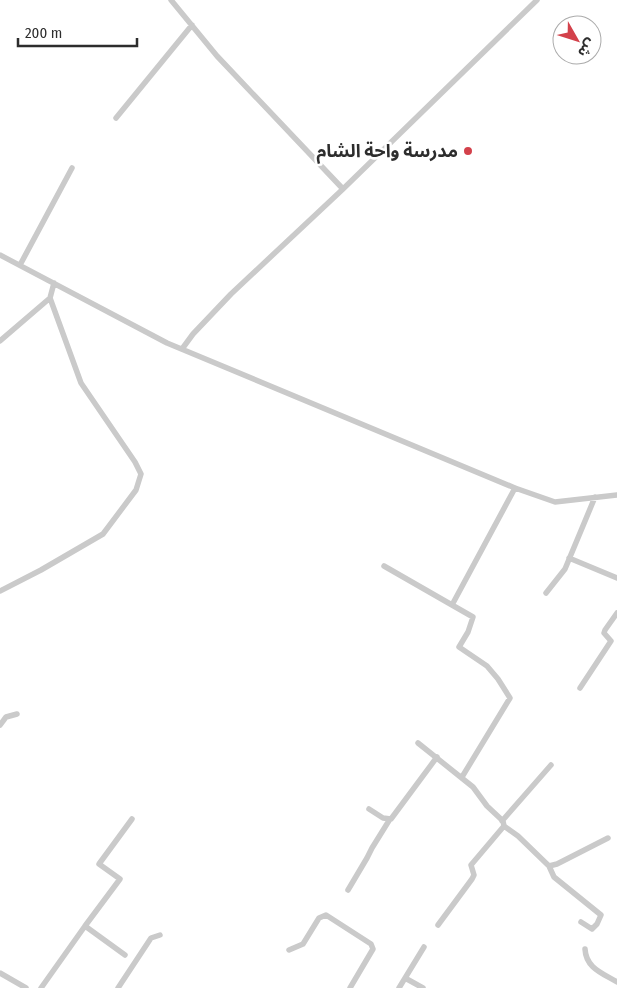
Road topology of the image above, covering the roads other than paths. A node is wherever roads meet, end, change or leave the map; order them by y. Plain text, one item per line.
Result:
1 (171, 0) edge
2 (537, 0) edge
3 (192, 25) junction
4 (116, 118) dead end
5 (72, 168) dead end
6 (343, 189) junction
7 (0, 256) edge
8 (20, 265) junction
9 (54, 283) junction
10 (50, 298) junction
11 (0, 342) edge
12 (182, 349) junction
13 (515, 488) junction
14 (617, 495) edge
15 (595, 497) junction
16 (569, 558) junction
17 (384, 566) dead end
18 (617, 578) edge
19 (0, 591) edge
20 (546, 593) dead end
21 (452, 605) junction
22 (617, 613) edge
23 (580, 688) dead end
24 (16, 714) dead end
25 (0, 725) edge
26 (418, 743) dead end
27 (437, 757) junction
28 (551, 765) dead end
29 (462, 777) junction
30 (369, 808) dead end
31 (132, 819) dead end
32 (390, 819) junction
33 (503, 823) junction
34 (608, 838) dead end
35 (549, 866) junction
36 (348, 890) dead end
37 (581, 922) dead end
38 (438, 925) dead end
39 (85, 926) junction
40 (160, 935) dead end
41 (424, 947) dead end
42 (585, 949) dead end
43 (289, 950) dead end
44 (125, 955) dead end
45 (0, 973) edge
46 (405, 978) junction
47 (617, 982) edge
48 (26, 988) edge
49 (41, 988) edge
50 (118, 988) edge
51 (350, 988) edge
52 (399, 988) edge
53 (423, 988) edge

1 - 3 street
2 - 6 street
3 - 4 street
3 - 6 street
5 - 8 street
6 - 12 street
7 - 8 street
8 - 9 street
9 - 10 street
9 - 12 street
10 - 11 street
10 - 19 street
12 - 13 street
13 - 15 street
13 - 21 street
14 - 15 street
15 - 16 street
16 - 18 street
16 - 20 street
17 - 21 street
21 - 29 street
22 - 23 street
24 - 25 street
26 - 27 street
27 - 29 street
27 - 32 street
28 - 33 street
29 - 33 street
30 - 32 street
31 - 39 street
32 - 36 street
33 - 35 street
33 - 38 street
34 - 35 street
35 - 37 street
39 - 44 street
39 - 49 street
40 - 50 street
41 - 46 street
42 - 47 street
43 - 51 street
45 - 48 street
46 - 52 street
46 - 53 street

